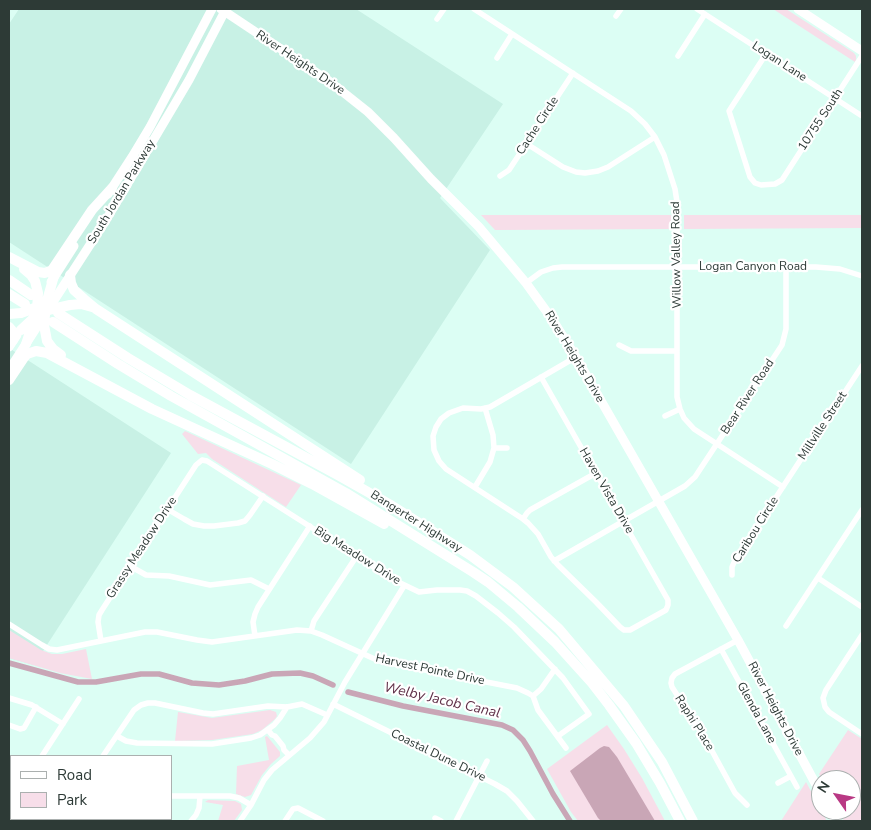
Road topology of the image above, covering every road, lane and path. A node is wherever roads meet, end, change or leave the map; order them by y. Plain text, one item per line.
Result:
1 (212, 9) edge
2 (444, 9) edge
3 (474, 9) edge
4 (621, 9) edge
5 (697, 9) edge
6 (798, 9) edge
7 (224, 10) edge
8 (705, 14) junction
9 (616, 16) dead end
10 (437, 19) dead end
11 (512, 34) junction
12 (862, 51) edge
13 (766, 54) junction
14 (678, 56) dead end
15 (862, 56) edge
16 (497, 58) dead end
17 (573, 73) junction
18 (835, 98) junction
19 (862, 116) edge
20 (656, 137) junction
21 (527, 144) junction
22 (500, 176) dead end
23 (112, 188) junction
24 (9, 257) edge
25 (677, 267) junction
26 (786, 267) junction
27 (54, 276) joint
28 (70, 276) junction
29 (862, 276) edge
30 (9, 280) edge
31 (526, 283) junction
32 (9, 294) edge
33 (42, 309) junction
34 (96, 309) junction
35 (9, 314) edge
36 (9, 327) edge
37 (21, 330) joint
38 (11, 344) edge
39 (26, 344) joint
40 (619, 345) dead end
41 (677, 351) junction
42 (576, 357) junction
43 (862, 366) edge
44 (9, 370) edge
45 (84, 372) junction
46 (860, 375) edge
47 (541, 377) junction
48 (9, 380) edge
49 (486, 408) junction
50 (680, 409) junction
51 (665, 416) dead end
52 (718, 444) junction
53 (494, 448) junction
54 (507, 448) dead end
55 (202, 460) joint
56 (596, 473) junction
57 (474, 487) junction
58 (783, 487) junction
59 (263, 496) junction
60 (658, 501) junction
61 (168, 509) junction
62 (862, 510) edge
63 (523, 519) junction
64 (623, 521) junction
65 (310, 526) junction
66 (443, 538) junction
67 (356, 556) junction
68 (554, 561) junction
69 (458, 562) junction
70 (130, 566) junction
71 (732, 575) dead end
72 (818, 578) junction
73 (404, 586) junction
74 (269, 589) junction
75 (862, 606) edge
76 (9, 624) edge
77 (786, 626) dead end
78 (311, 631) junction
79 (862, 634) edge
80 (255, 636) junction
81 (738, 640) junction
82 (101, 641) junction
83 (721, 649) junction
84 (362, 654) junction
85 (555, 669) junction
86 (533, 696) junction
87 (9, 698) edge
88 (80, 699) dead end
89 (333, 704) junction
90 (36, 707) junction
91 (287, 707) junction
92 (328, 715) junction
93 (63, 724) junction
94 (9, 725) edge
95 (270, 733) junction
96 (862, 734) edge
97 (117, 736) junction
98 (558, 736) junction
99 (566, 748) dead end
100 (286, 753) junction
101 (43, 755) edge
102 (105, 755) edge
103 (487, 761) dead end
104 (811, 775) edge
105 (479, 776) junction
106 (791, 776) junction
107 (778, 783) dead end
108 (797, 787) dead end
109 (172, 796) edge
110 (200, 796) junction
111 (747, 804) dead end
112 (251, 805) junction
113 (191, 821) edge
114 (240, 821) edge
115 (285, 821) edge
116 (323, 821) edge
117 (456, 821) edge
118 (533, 821) edge
119 (680, 821) edge
120 (693, 821) edge

1 - 23 street, South Jordan Parkway
2 - 10 street
3 - 11 street, Willow Valley Road
4 - 9 street
5 - 8 street, Logan Lane
6 - 12 street
7 - 28 street, South Jordan Parkway
7 - 31 street, River Heights Drive
8 - 13 street, Logan Lane
8 - 14 street
11 - 16 street
11 - 17 street, Willow Valley Road
13 - 18 street, Logan Lane
13 - 18 street, 10755 South
15 - 18 street, 10755 South
17 - 20 street, Willow Valley Road
17 - 21 street, Cache Circle
18 - 19 street, Logan Lane
20 - 21 street
20 - 25 street, Willow Valley Road
21 - 22 street, Cache Circle
23 - 24 highway
23 - 27 street, South Jordan Parkway
24 - 33 highway
25 - 26 street, Logan Canyon Road
25 - 31 street, Logan Canyon Road
25 - 41 street, Willow Valley Road
26 - 29 street, Logan Canyon Road
26 - 52 street, Bear River Road
27 - 33 highway
28 - 33 street, South Jordan Parkway
28 - 34 highway
30 - 33 highway, Bangerter Highway
31 - 42 street, River Heights Drive
32 - 33 highway, Bangerter Highway
33 - 34 highway
33 - 35 highway
33 - 37 highway
33 - 39 highway
33 - 45 highway
33 - 66 highway, Bangerter Highway
33 - 69 highway, Bangerter Highway
34 - 66 highway
36 - 38 highway
37 - 38 street
39 - 44 street
40 - 41 street
41 - 50 street, Willow Valley Road
42 - 47 street
42 - 60 street, River Heights Drive
43 - 46 street, Millville Street
45 - 48 highway
45 - 69 highway
46 - 58 street, Millville Street
47 - 49 street
47 - 56 street, Haven Vista Drive
49 - 53 street
49 - 57 street
50 - 51 street
50 - 52 street
52 - 58 street
52 - 60 street, Bear River Road
53 - 54 street
53 - 57 street
55 - 59 street, Big Meadow Drive
55 - 61 street, Grassy Meadow Drive
56 - 63 street
56 - 64 street, Haven Vista Drive
57 - 63 street
58 - 71 street, Caribou Circle
59 - 61 street
59 - 65 street, Big Meadow Drive
60 - 64 street, Bear River Road
60 - 81 street, River Heights Drive
61 - 70 street, Grassy Meadow Drive
62 - 72 street
63 - 68 street
64 - 68 street, Bear River Road
64 - 68 street, Haven Vista Drive
65 - 67 street, Big Meadow Drive
65 - 74 street
66 - 120 highway, Bangerter Highway
67 - 73 street, Big Meadow Drive
67 - 78 street
69 - 119 highway, Bangerter Highway
70 - 74 street
70 - 82 street, Grassy Meadow Drive
72 - 75 street
72 - 77 street
73 - 84 street
73 - 85 street, Big Meadow Drive
74 - 80 street
76 - 82 street, Harvest Pointe Drive
78 - 80 street, Harvest Pointe Drive
78 - 84 street, Harvest Pointe Drive
79 - 96 street
80 - 82 street, Harvest Pointe Drive
81 - 83 street, Raphi Place
81 - 104 street, River Heights Drive
83 - 106 street, Glenda Lane
83 - 111 street, Raphi Place
84 - 86 street, Harvest Pointe Drive
84 - 89 street
85 - 86 street
85 - 98 street, Big Meadow Drive
86 - 98 street
87 - 90 street
88 - 93 street
89 - 92 street
89 - 105 street, Coastal Dune Drive
90 - 93 street
90 - 94 street
91 - 92 street
91 - 95 street
91 - 97 street
92 - 100 street
93 - 101 street
95 - 97 street
95 - 100 street
97 - 102 street
98 - 99 street
100 - 112 street
103 - 105 street
105 - 117 street
105 - 118 street, Coastal Dune Drive
106 - 107 street
106 - 108 street, Glenda Lane
109 - 110 street
110 - 112 street
110 - 113 street
112 - 114 street
115 - 116 street

